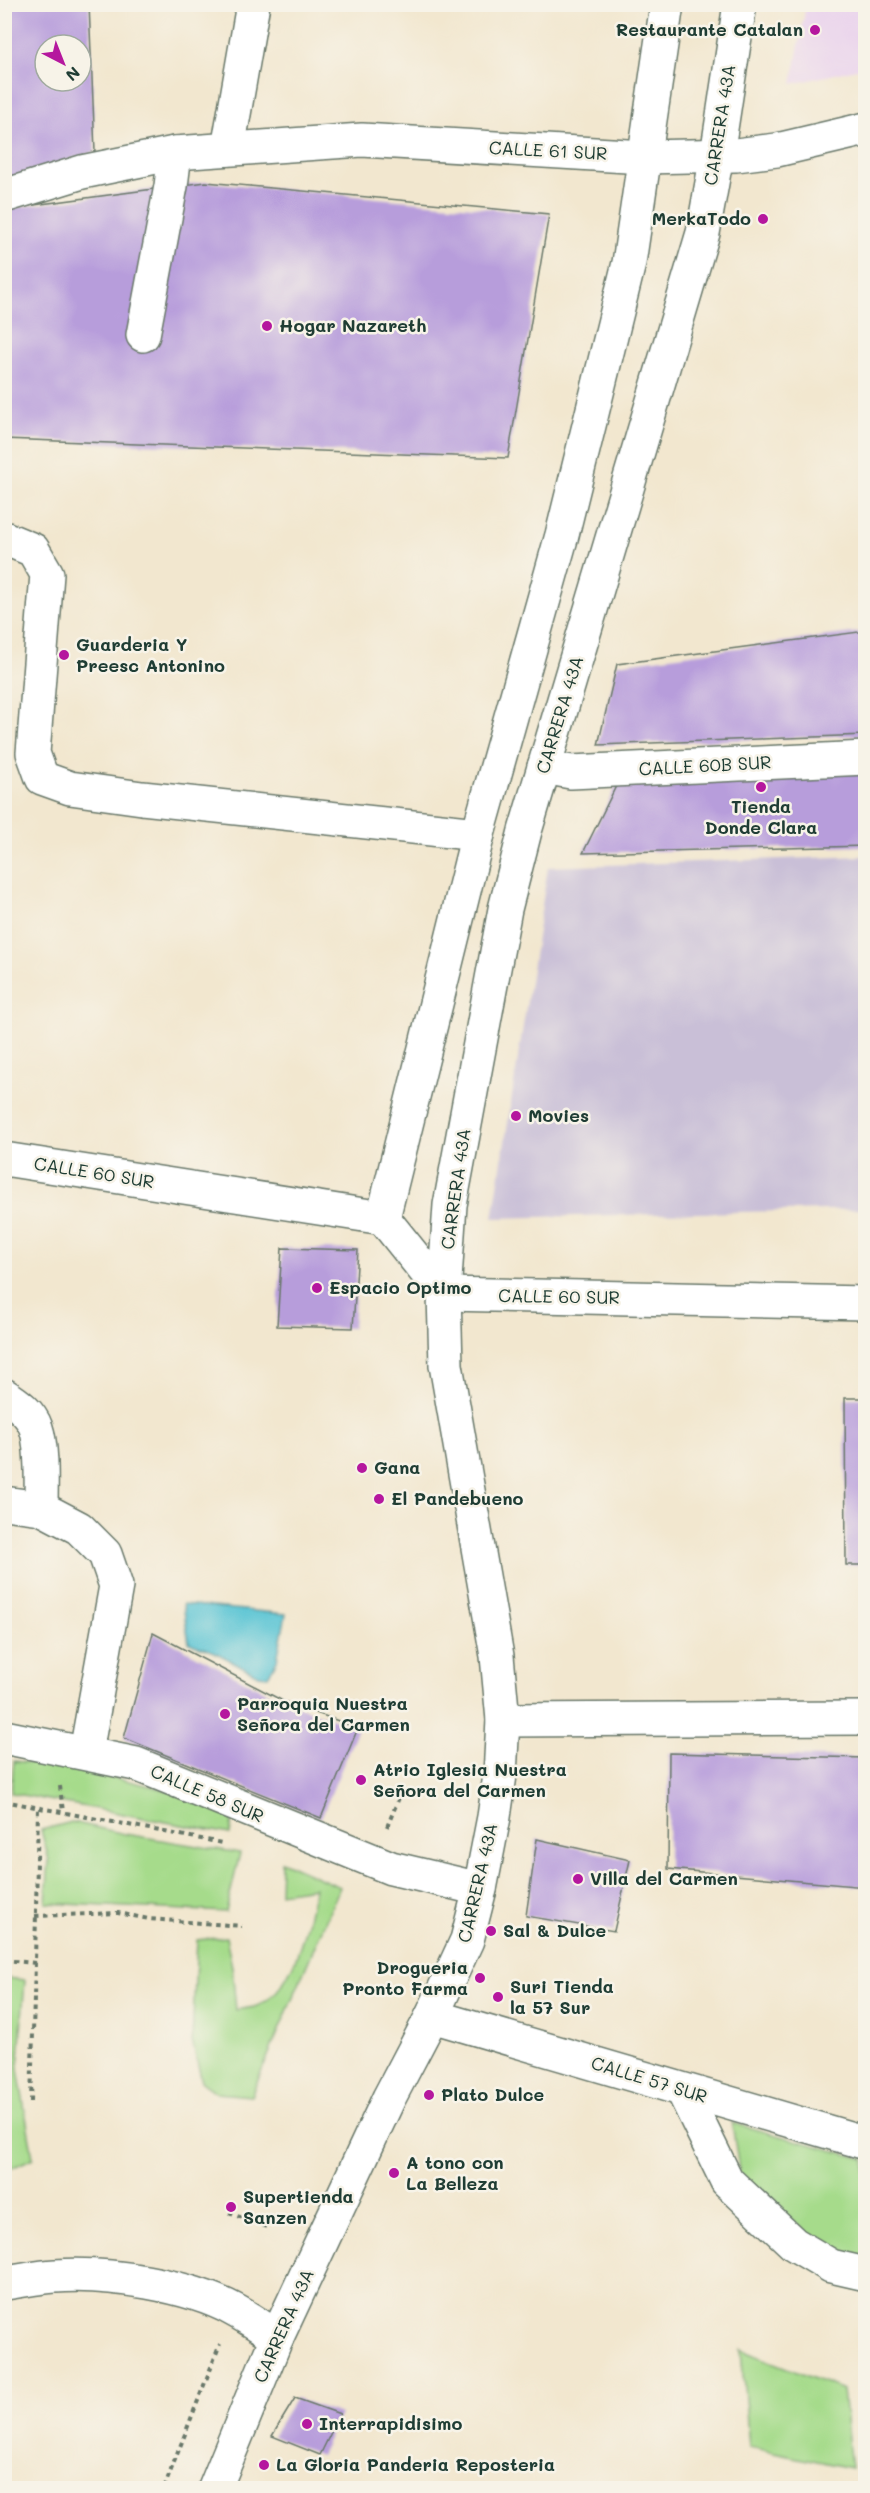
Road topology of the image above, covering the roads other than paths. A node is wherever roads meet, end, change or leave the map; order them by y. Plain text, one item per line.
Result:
1 (253, 4) edge
2 (667, 4) edge
3 (740, 4) edge
4 (866, 129) edge
5 (228, 149) junction
6 (175, 153) junction
7 (717, 155) junction
8 (644, 157) junction
9 (4, 196) edge
10 (143, 335) dead end
11 (4, 538) edge
12 (866, 758) edge
13 (544, 767) junction
14 (478, 834) junction
15 (4, 1159) edge
16 (382, 1218) junction
17 (444, 1294) junction
18 (866, 1303) edge
19 (4, 1395) edge
20 (4, 1503) edge
21 (41, 1508) junction
22 (866, 1718) edge
23 (503, 1720) junction
24 (4, 1737) edge
25 (86, 1752) junction
26 (480, 1889) junction
27 (432, 2016) junction
28 (683, 2091) junction
29 (866, 2143) edge
30 (866, 2274) edge
31 (4, 2283) edge
32 (277, 2337) junction
33 (215, 2488) edge

1 - 5 main road
2 - 8 main road
3 - 7 main road, CARRERA 43A
4 - 7 main road, CALLE 61 SUR
5 - 6 main road, CALLE 61 SUR
5 - 8 main road, CALLE 61 SUR
6 - 9 main road, CALLE 61 SUR
6 - 10 main road
7 - 8 main road, CALLE 61 SUR
7 - 13 main road, CARRERA 43A
8 - 14 main road
11 - 14 main road
12 - 13 main road, CALLE 60B SUR
13 - 17 main road, CARRERA 43A
14 - 16 main road
15 - 16 main road, CALLE 60 SUR
16 - 17 main road
17 - 18 main road, CALLE 60 SUR
17 - 23 main road, CARRERA 43A
19 - 21 main road
20 - 21 main road
21 - 25 main road
22 - 23 main road
23 - 26 main road, CARRERA 43A
24 - 25 main road, CALLE 58 SUR
25 - 26 main road, CALLE 58 SUR
26 - 27 main road, CARRERA 43A
27 - 28 main road, CALLE 57 SUR
27 - 32 main road, CARRERA 43A
28 - 29 main road, CALLE 57 SUR
28 - 30 main road
31 - 32 main road
32 - 33 main road, CARRERA 43A

